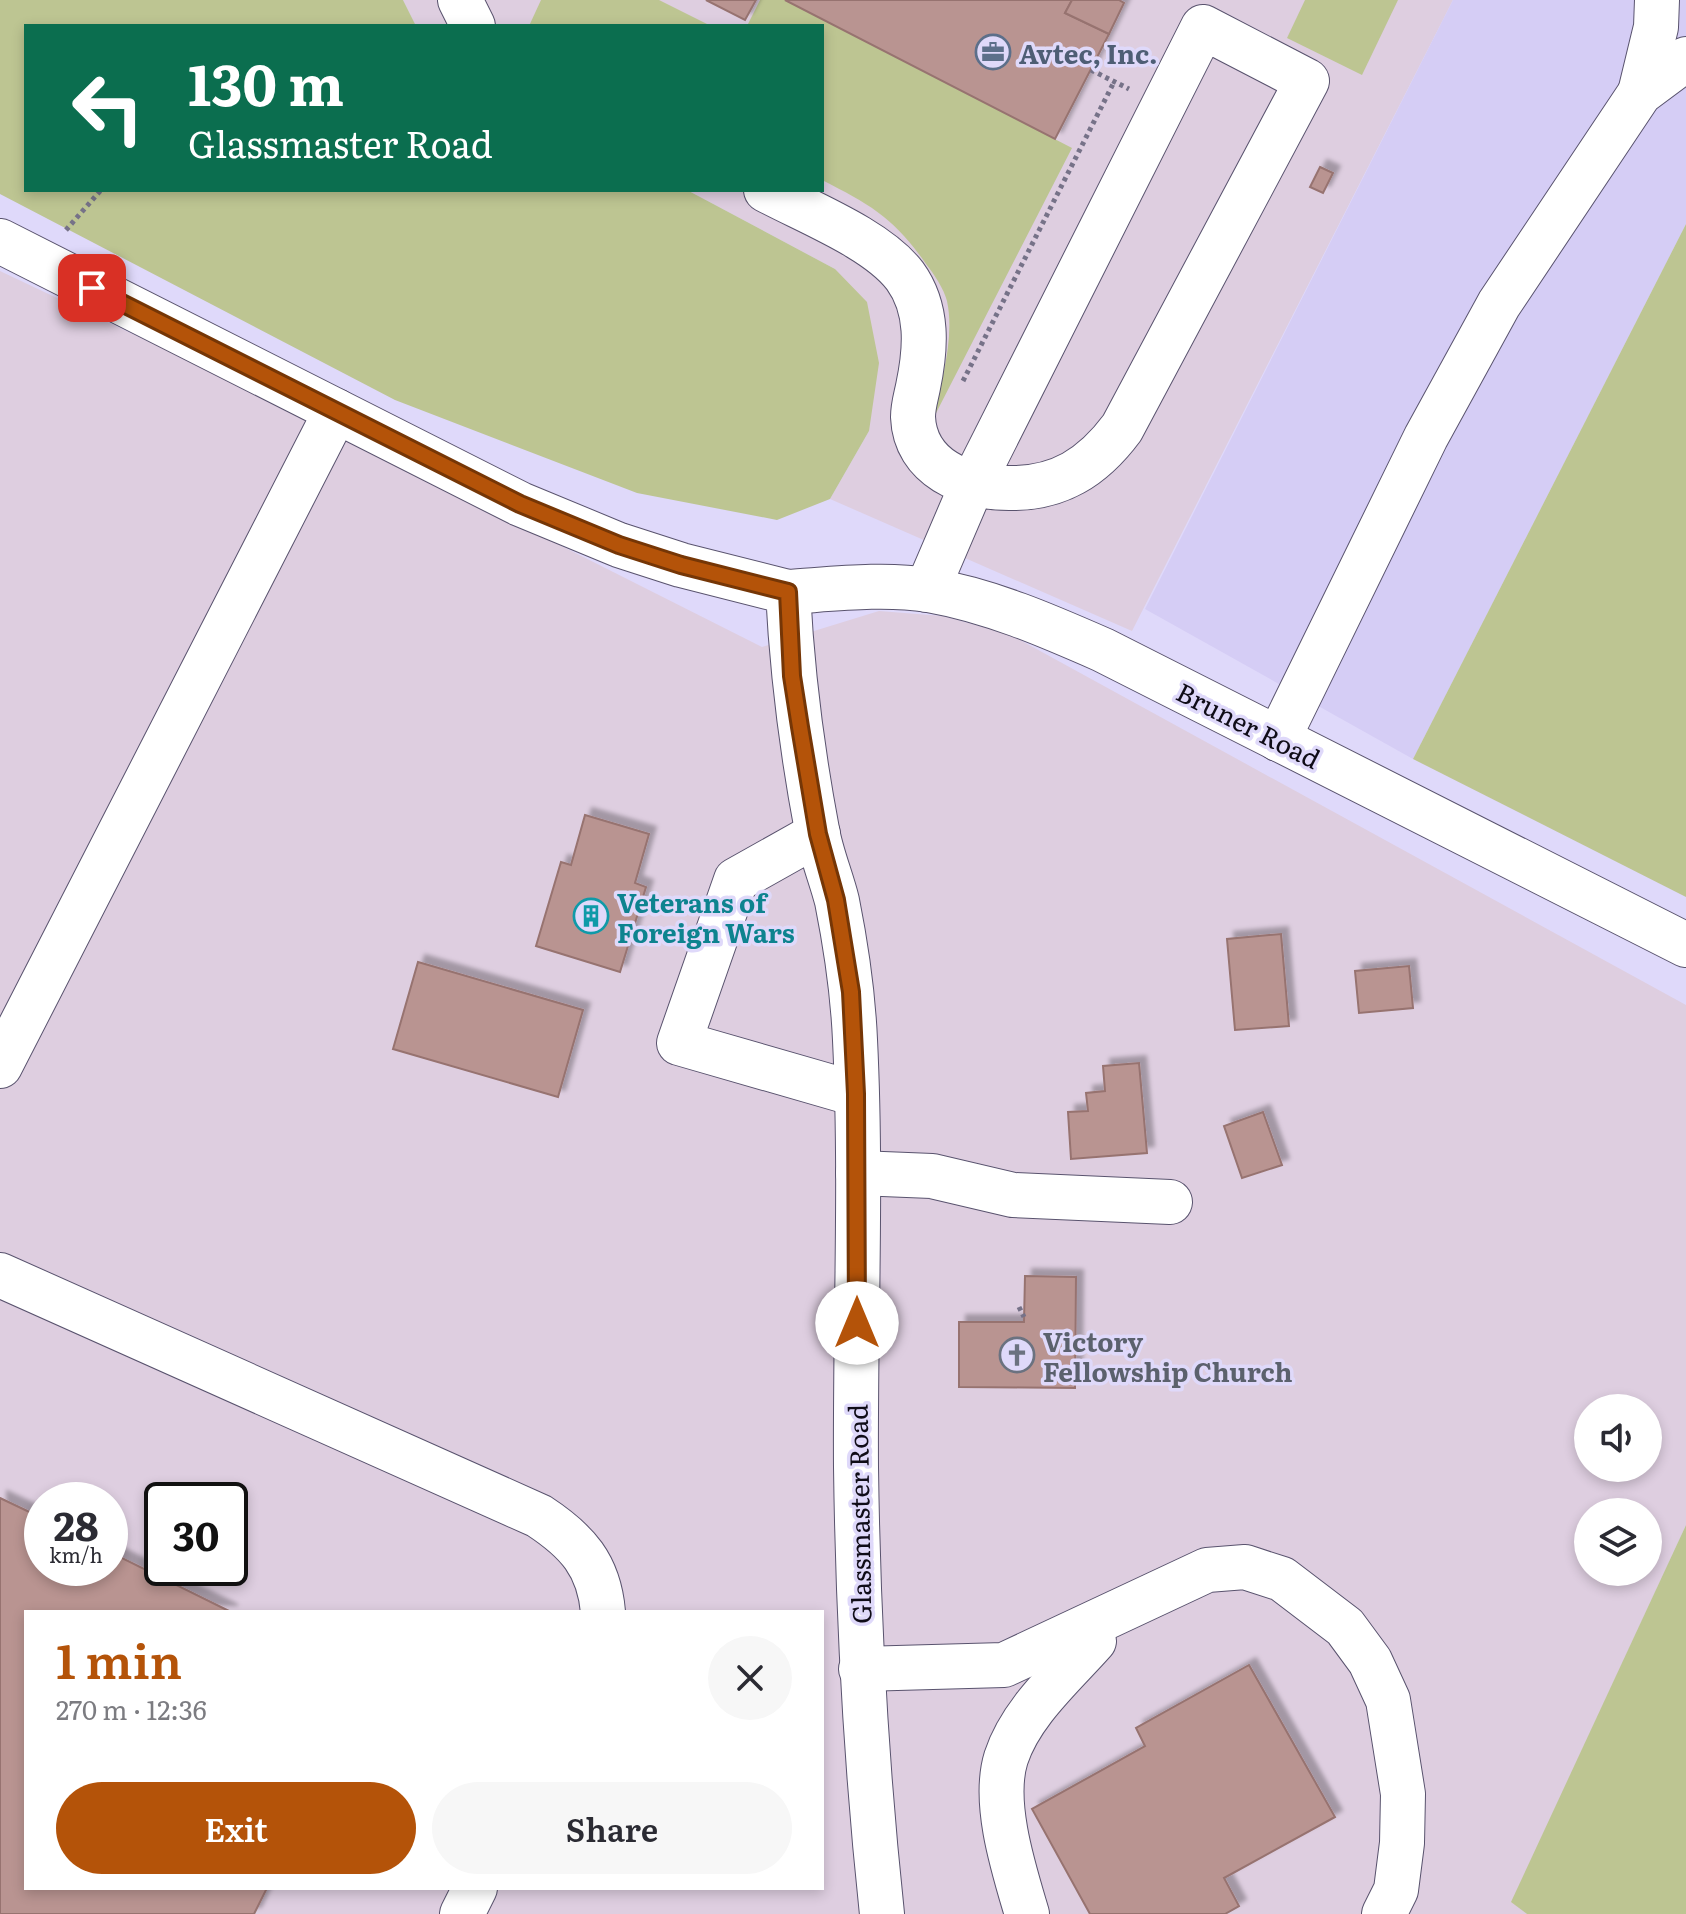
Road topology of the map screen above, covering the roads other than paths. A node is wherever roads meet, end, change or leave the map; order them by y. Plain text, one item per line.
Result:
1 (460, 0) edge
2 (1657, 0) edge
3 (1210, 14) edge
4 (472, 24) edge
5 (1686, 59) edge
6 (1640, 93) junction
7 (770, 192) edge
8 (0, 241) edge
9 (336, 411) junction
10 (972, 485) junction
11 (927, 590) junction
12 (788, 592) junction
13 (1278, 739) junction
14 (818, 834) junction
15 (1686, 945) edge
16 (0, 1066) edge
17 (856, 1094) junction
18 (858, 1173) junction
19 (1170, 1202) dead end
20 (0, 1275) edge
21 (603, 1610) edge
22 (1087, 1627) junction
23 (861, 1669) junction
24 (474, 1890) edge
25 (462, 1914) edge
26 (882, 1914) edge
27 (1027, 1914) edge
28 (1384, 1914) edge

1 - 4 street
2 - 6 street
3 - 10 street
3 - 10 street
5 - 6 street
6 - 13 street
7 - 10 street
8 - 9 street
9 - 12 street
9 - 16 street
10 - 11 street
11 - 12 street, Bruner Road
11 - 13 street, Bruner Road
12 - 14 street, Glassmaster Road
13 - 15 street, Bruner Road
14 - 17 street, Glassmaster Road
14 - 17 street
17 - 18 street, Glassmaster Road
18 - 19 street
18 - 23 street, Glassmaster Road
20 - 21 street
22 - 23 street
22 - 27 street
22 - 28 street
23 - 26 street, Glassmaster Road
24 - 25 street

